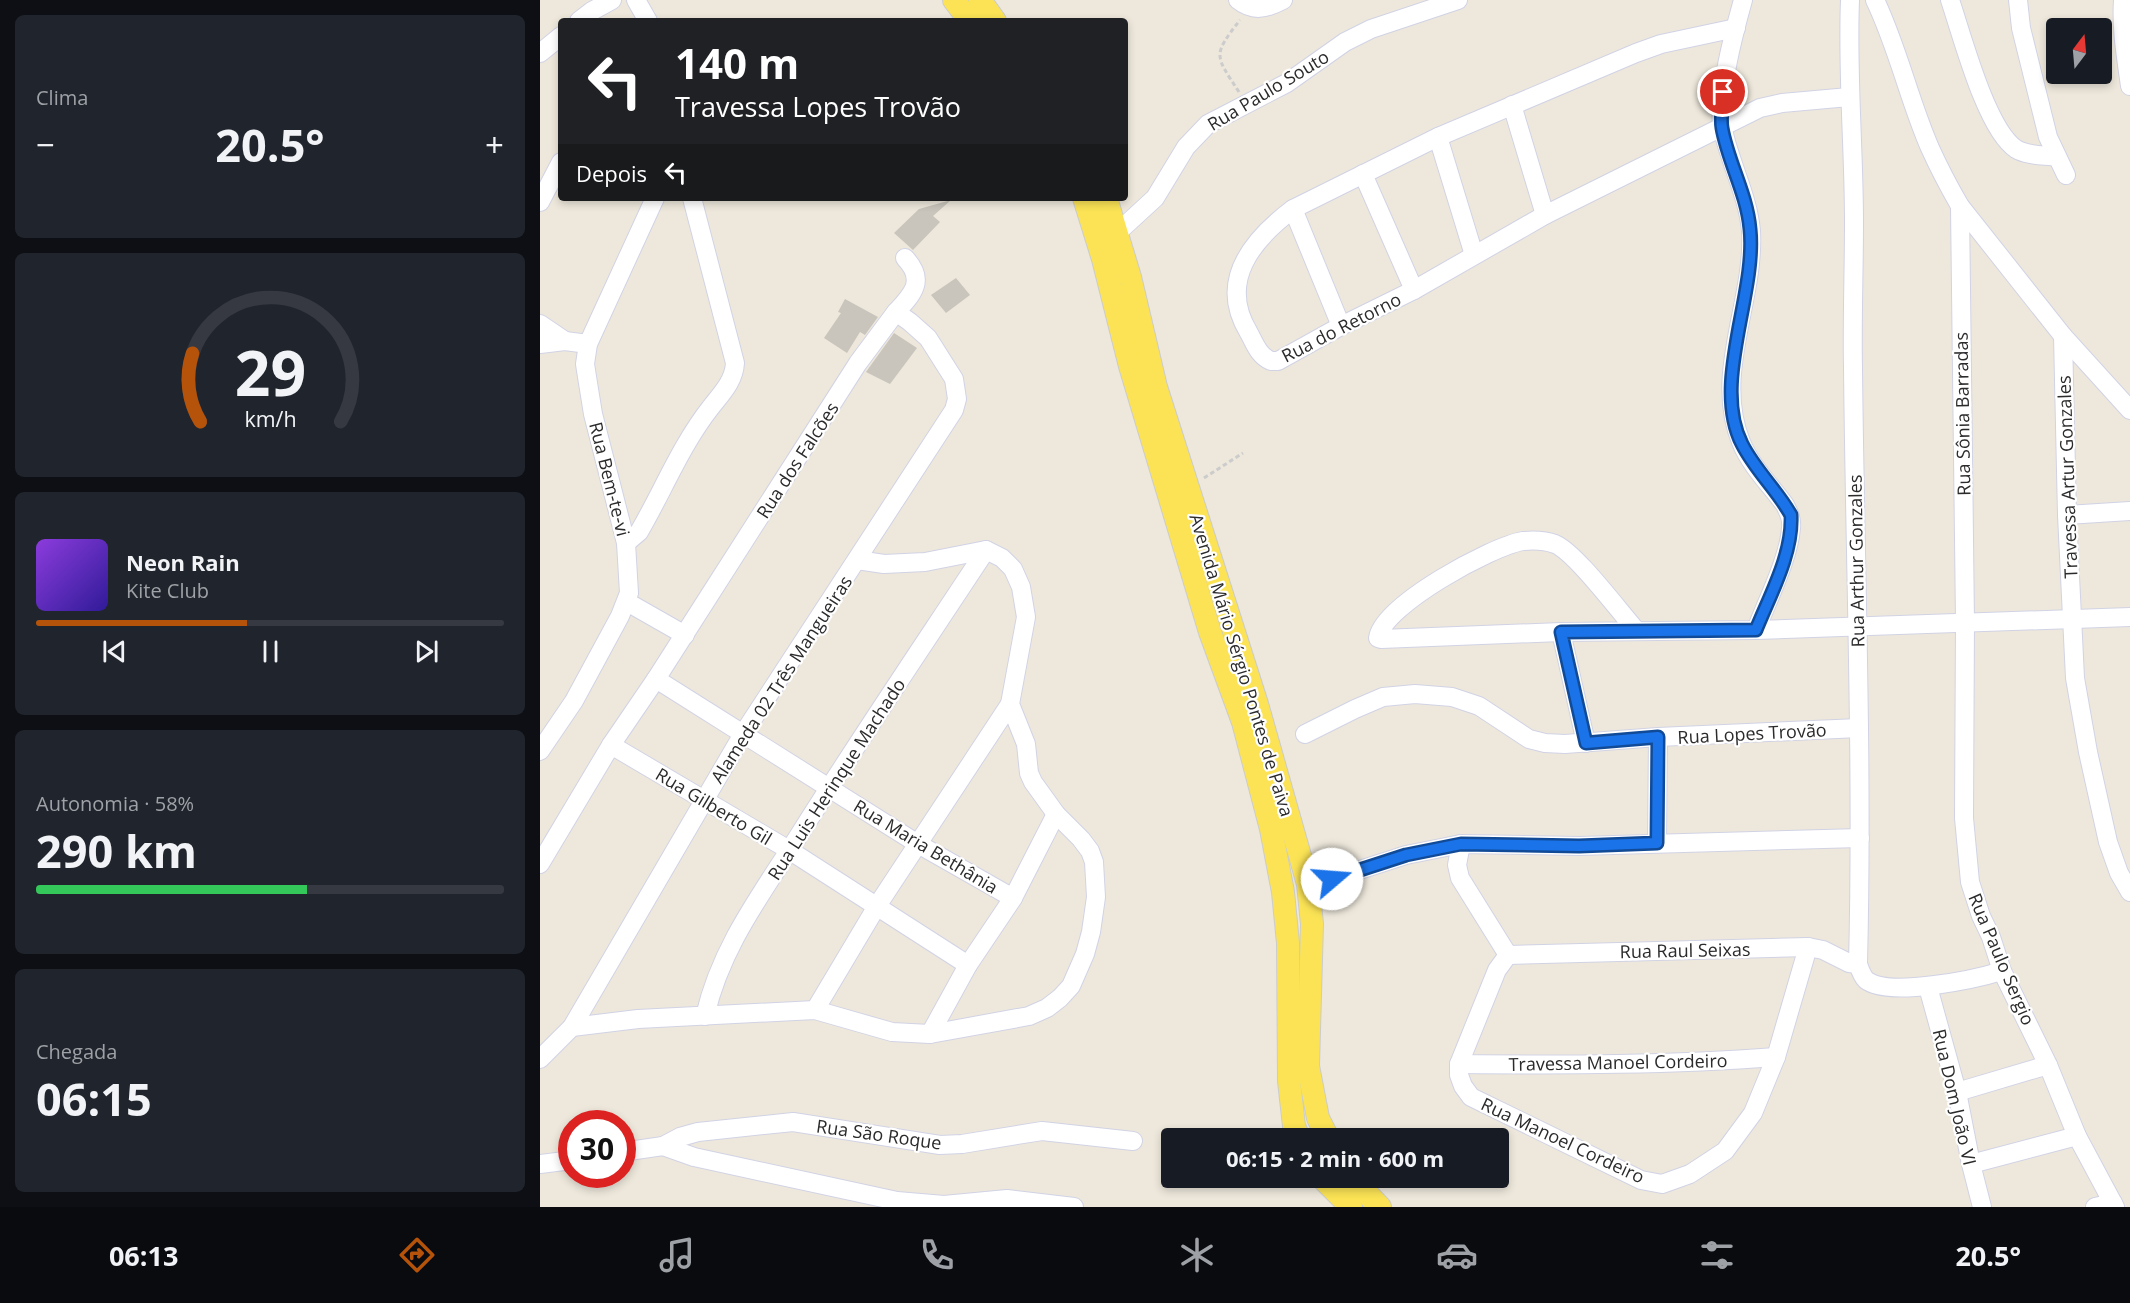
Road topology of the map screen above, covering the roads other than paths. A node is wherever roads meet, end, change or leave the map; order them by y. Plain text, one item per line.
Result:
1 (612, 0) edge
2 (636, 0) edge
3 (954, 0) edge
4 (980, 0) edge
5 (1283, 0) edge
6 (1458, 0) edge
7 (1743, 0) edge
8 (1850, 0) edge
9 (1875, 0) edge
10 (1950, 0) edge
11 (2018, 0) edge
12 (2123, 0) edge
13 (1244, 4) edge
14 (583, 18) edge
15 (646, 18) edge
16 (968, 18) edge
17 (993, 18) edge
18 (1736, 28) junction
19 (558, 38) edge
20 (540, 53) edge
21 (2130, 86) edge
22 (1849, 97) junction
23 (1512, 105) junction
24 (1722, 127) junction
25 (1438, 137) junction
26 (2057, 157) junction
27 (558, 168) edge
28 (1363, 174) junction
29 (2066, 175) dead end
30 (654, 201) edge
31 (693, 201) edge
32 (1084, 201) edge
33 (1107, 201) edge
34 (540, 202) edge
35 (1960, 206) junction
36 (1293, 209) junction
37 (1545, 215) junction
38 (1118, 232) junction
39 (1474, 255) junction
40 (906, 258) dead end
41 (1414, 290) junction
42 (896, 312) junction
43 (540, 324) edge
44 (1341, 326) junction
45 (2063, 336) junction
46 (566, 341) junction
47 (540, 344) edge
48 (588, 344) junction
49 (2130, 410) edge
50 (2130, 511) edge
51 (2067, 515) junction
52 (626, 543) junction
53 (986, 550) junction
54 (857, 560) junction
55 (627, 602) junction
56 (2130, 617) edge
57 (2071, 618) junction
58 (1965, 622) junction
59 (1857, 625) junction
60 (1636, 630) junction
61 (1756, 630) junction
62 (1561, 632) junction
63 (684, 635) junction
64 (656, 679) junction
65 (1010, 704) junction
66 (1859, 728) junction
67 (743, 734) junction
68 (1305, 734) dead end
69 (1658, 737) junction
70 (1586, 743) junction
71 (611, 745) junction
72 (540, 751) edge
73 (829, 788) junction
74 (704, 799) junction
75 (1056, 814) junction
76 (1860, 838) junction
77 (1657, 843) junction
78 (918, 844) junction
79 (1461, 844) junction
80 (789, 850) junction
81 (540, 864) edge
82 (1332, 879) dead end
83 (2130, 892) edge
84 (1013, 898) junction
85 (877, 906) junction
86 (1808, 947) junction
87 (1508, 955) junction
88 (1858, 964) junction
89 (968, 965) junction
90 (2002, 971) junction
91 (1928, 987) junction
92 (815, 1010) junction
93 (705, 1016) junction
94 (572, 1027) junction
95 (930, 1034) junction
96 (1776, 1057) junction
97 (540, 1059) edge
98 (1460, 1064) junction
99 (2048, 1065) junction
100 (1957, 1092) junction
101 (1295, 1128) edge
102 (1323, 1128) edge
103 (2077, 1136) junction
104 (1132, 1141) dead end
105 (663, 1146) junction
106 (636, 1150) edge
107 (558, 1162) edge
108 (540, 1164) edge
109 (1971, 1164) junction
110 (1332, 1188) edge
111 (1362, 1188) edge
112 (2114, 1205) edge
113 (1074, 1207) edge
114 (1351, 1207) edge
115 (1380, 1207) edge
116 (1982, 1207) edge
117 (2095, 1207) edge

1 - 14 street
2 - 15 street
3 - 16 main road
4 - 17 main road
5 - 13 street
6 - 38 street, Rua Paulo Souto
7 - 18 street
8 - 22 street, Rua Arthur Gonzales
9 - 35 street
10 - 26 street
11 - 26 street
12 - 21 street
18 - 23 street, Rua do Retorno
18 - 24 street
19 - 20 street
22 - 24 street, Rua do Retorno
22 - 59 street, Rua Arthur Gonzales
23 - 25 street, Rua do Retorno
23 - 37 street
24 - 37 street, Rua do Retorno
24 - 61 street
25 - 28 street, Rua do Retorno
25 - 39 street
26 - 29 street
27 - 34 street
28 - 36 street, Rua do Retorno
28 - 41 street
30 - 48 street, Rua Bem-te-vi
31 - 52 street
32 - 101 main road, Avenida Mário Sérgio Pontes de Paiva
33 - 38 main road, Avenida Mário Sérgio Pontes de Paiva
35 - 45 street
35 - 58 street, Rua Sônia Barradas
36 - 44 street
36 - 44 street, Rua do Retorno
37 - 39 street, Rua do Retorno
38 - 102 main road, Avenida Mário Sérgio Pontes de Paiva
39 - 41 street, Rua do Retorno
40 - 42 street, Rua dos Falcões
41 - 44 street, Rua do Retorno
42 - 54 street
42 - 63 street, Rua dos Falcões
43 - 46 street
45 - 49 street
45 - 51 street, Travessa Artur Gonzales
46 - 47 street
46 - 48 street
48 - 52 street, Rua Bem-te-vi
50 - 51 street
51 - 57 street, Travessa Artur Gonzales
52 - 55 street, Rua Bem-te-vi
53 - 54 street, Alameda 02 Três Mangueiras
53 - 65 street
53 - 73 street, Rua Luis Herinque Machado
54 - 67 street, Alameda 02 Três Mangueiras
55 - 63 street
55 - 72 street, Rua Bem-te-vi
56 - 57 street
57 - 58 street
57 - 83 street, Travessa Artur Gonzales
58 - 59 street
58 - 90 street, Rua Paulo Sergio
59 - 61 street
59 - 66 street, Rua Arthur Gonzales
60 - 61 street
60 - 62 street
60 - 62 street
62 - 70 street
63 - 64 street, Rua dos Falcões
64 - 67 street, Rua Maria Bethânia
64 - 71 street, Rua dos Falcões
65 - 75 street
65 - 78 street
66 - 69 street, Rua Lopes Trovão
66 - 76 street, Rua Arthur Gonzales
67 - 73 street, Rua Maria Bethânia
67 - 74 street, Alameda 02 Três Mangueiras
68 - 70 street, Rua Lopes Trovão
69 - 70 street, Rua Lopes Trovão
69 - 77 street
71 - 74 street, Rua Gilberto Gil
71 - 81 street, Rua dos Falcões
73 - 78 street, Rua Maria Bethânia
73 - 80 street, Rua Luis Herinque Machado
74 - 80 street, Rua Gilberto Gil
74 - 94 street, Alameda 02 Três Mangueiras
75 - 84 street
75 - 95 street
76 - 77 street
76 - 88 street, Rua Arthur Gonzales
77 - 79 street
78 - 84 street, Rua Maria Bethânia
78 - 85 street
79 - 82 street
79 - 87 street
80 - 85 street, Rua Gilberto Gil
80 - 93 street, Rua Luis Herinque Machado
84 - 89 street
85 - 89 street, Rua Gilberto Gil
85 - 92 street
86 - 87 street, Rua Raul Seixas
86 - 88 street, Rua Raul Seixas
86 - 96 street, Rua Manoel Cordeiro
87 - 98 street
88 - 91 street
89 - 95 street
90 - 91 street
90 - 99 street, Rua Paulo Sergio
91 - 100 street, Rua Dom João VI
92 - 93 street
92 - 95 street
93 - 94 street
94 - 97 street, Alameda 02 Três Mangueiras
96 - 98 street, Travessa Manoel Cordeiro
96 - 98 street, Rua Manoel Cordeiro
99 - 100 street
99 - 103 street, Rua Paulo Sergio
100 - 109 street, Rua Dom João VI
103 - 109 street
103 - 112 street, Rua Paulo Sergio
104 - 105 street, Rua São Roque
105 - 106 street
105 - 113 street
107 - 108 street
109 - 116 street, Rua Dom João VI
110 - 114 main road
111 - 115 main road
112 - 117 street

